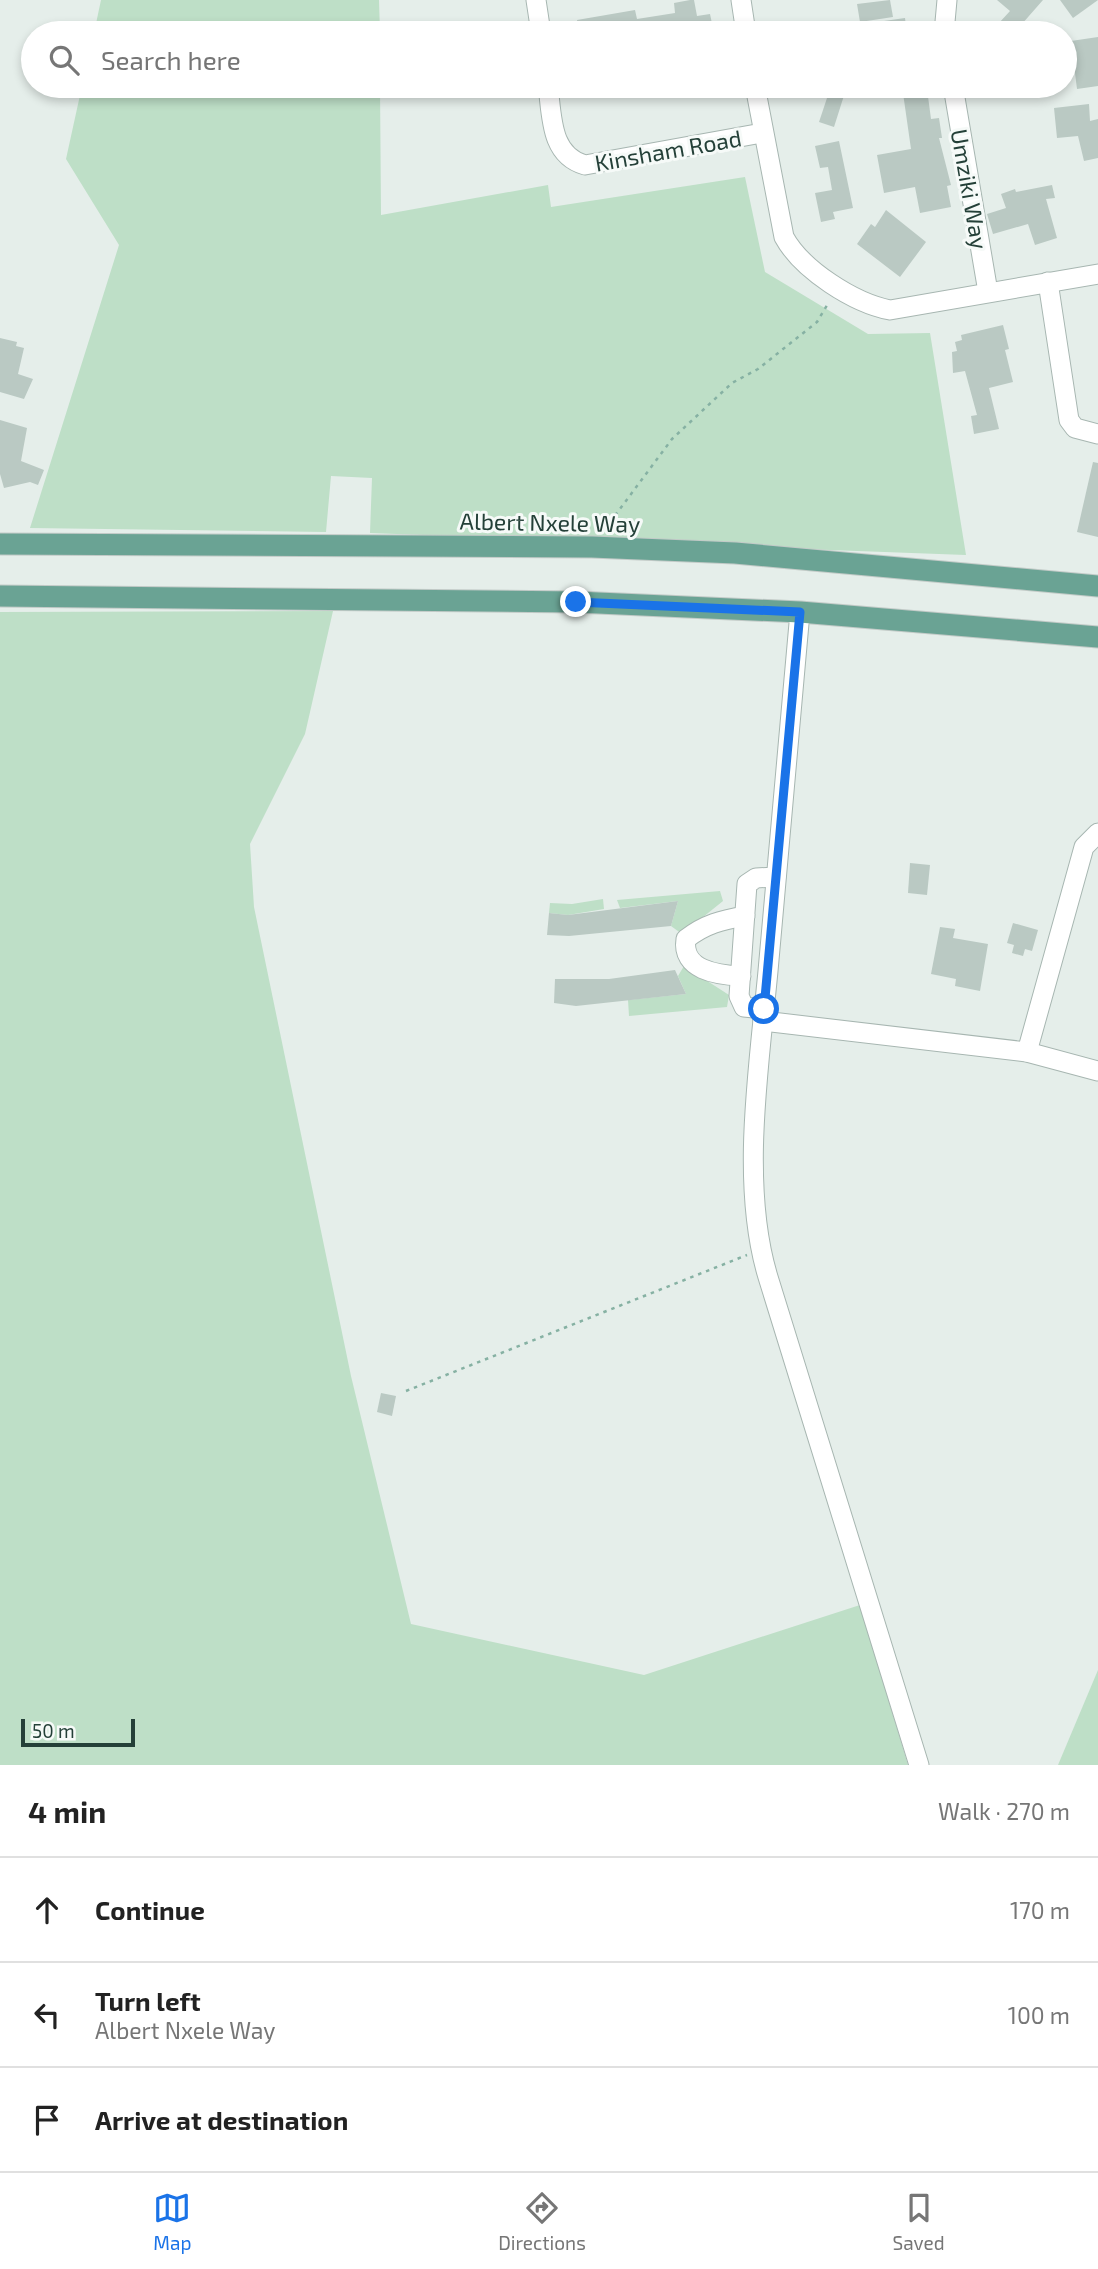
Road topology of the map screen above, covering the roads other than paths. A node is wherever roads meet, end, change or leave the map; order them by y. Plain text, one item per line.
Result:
1 (536, 0) edge
2 (741, 0) edge
3 (947, 0) edge
4 (539, 21) edge
5 (744, 21) edge
6 (945, 21) edge
7 (550, 98) edge
8 (757, 98) edge
9 (955, 98) edge
10 (762, 133) junction
11 (1098, 274) edge
12 (1048, 282) junction
13 (988, 292) junction
14 (1098, 434) edge
15 (0, 544) edge
16 (1098, 586) edge
17 (0, 596) edge
18 (800, 612) junction
19 (1098, 637) edge
20 (1098, 833) edge
21 (776, 877) junction
22 (745, 916) junction
23 (741, 976) junction
24 (764, 1015) junction
25 (1027, 1052) junction
26 (1098, 1071) edge
27 (919, 1765) edge

1 - 4 street
2 - 5 street
3 - 6 street
7 - 10 street, Kinsham Road
8 - 10 street
9 - 13 street, Umziki Way
10 - 13 street
11 - 12 street
12 - 13 street
12 - 14 street
15 - 16 main road, Albert Nxele Way
17 - 18 main road
18 - 19 main road
18 - 21 street
20 - 25 street
21 - 22 street
21 - 24 street
22 - 23 street
22 - 23 street
23 - 24 street
24 - 25 street
24 - 27 street
25 - 26 street

